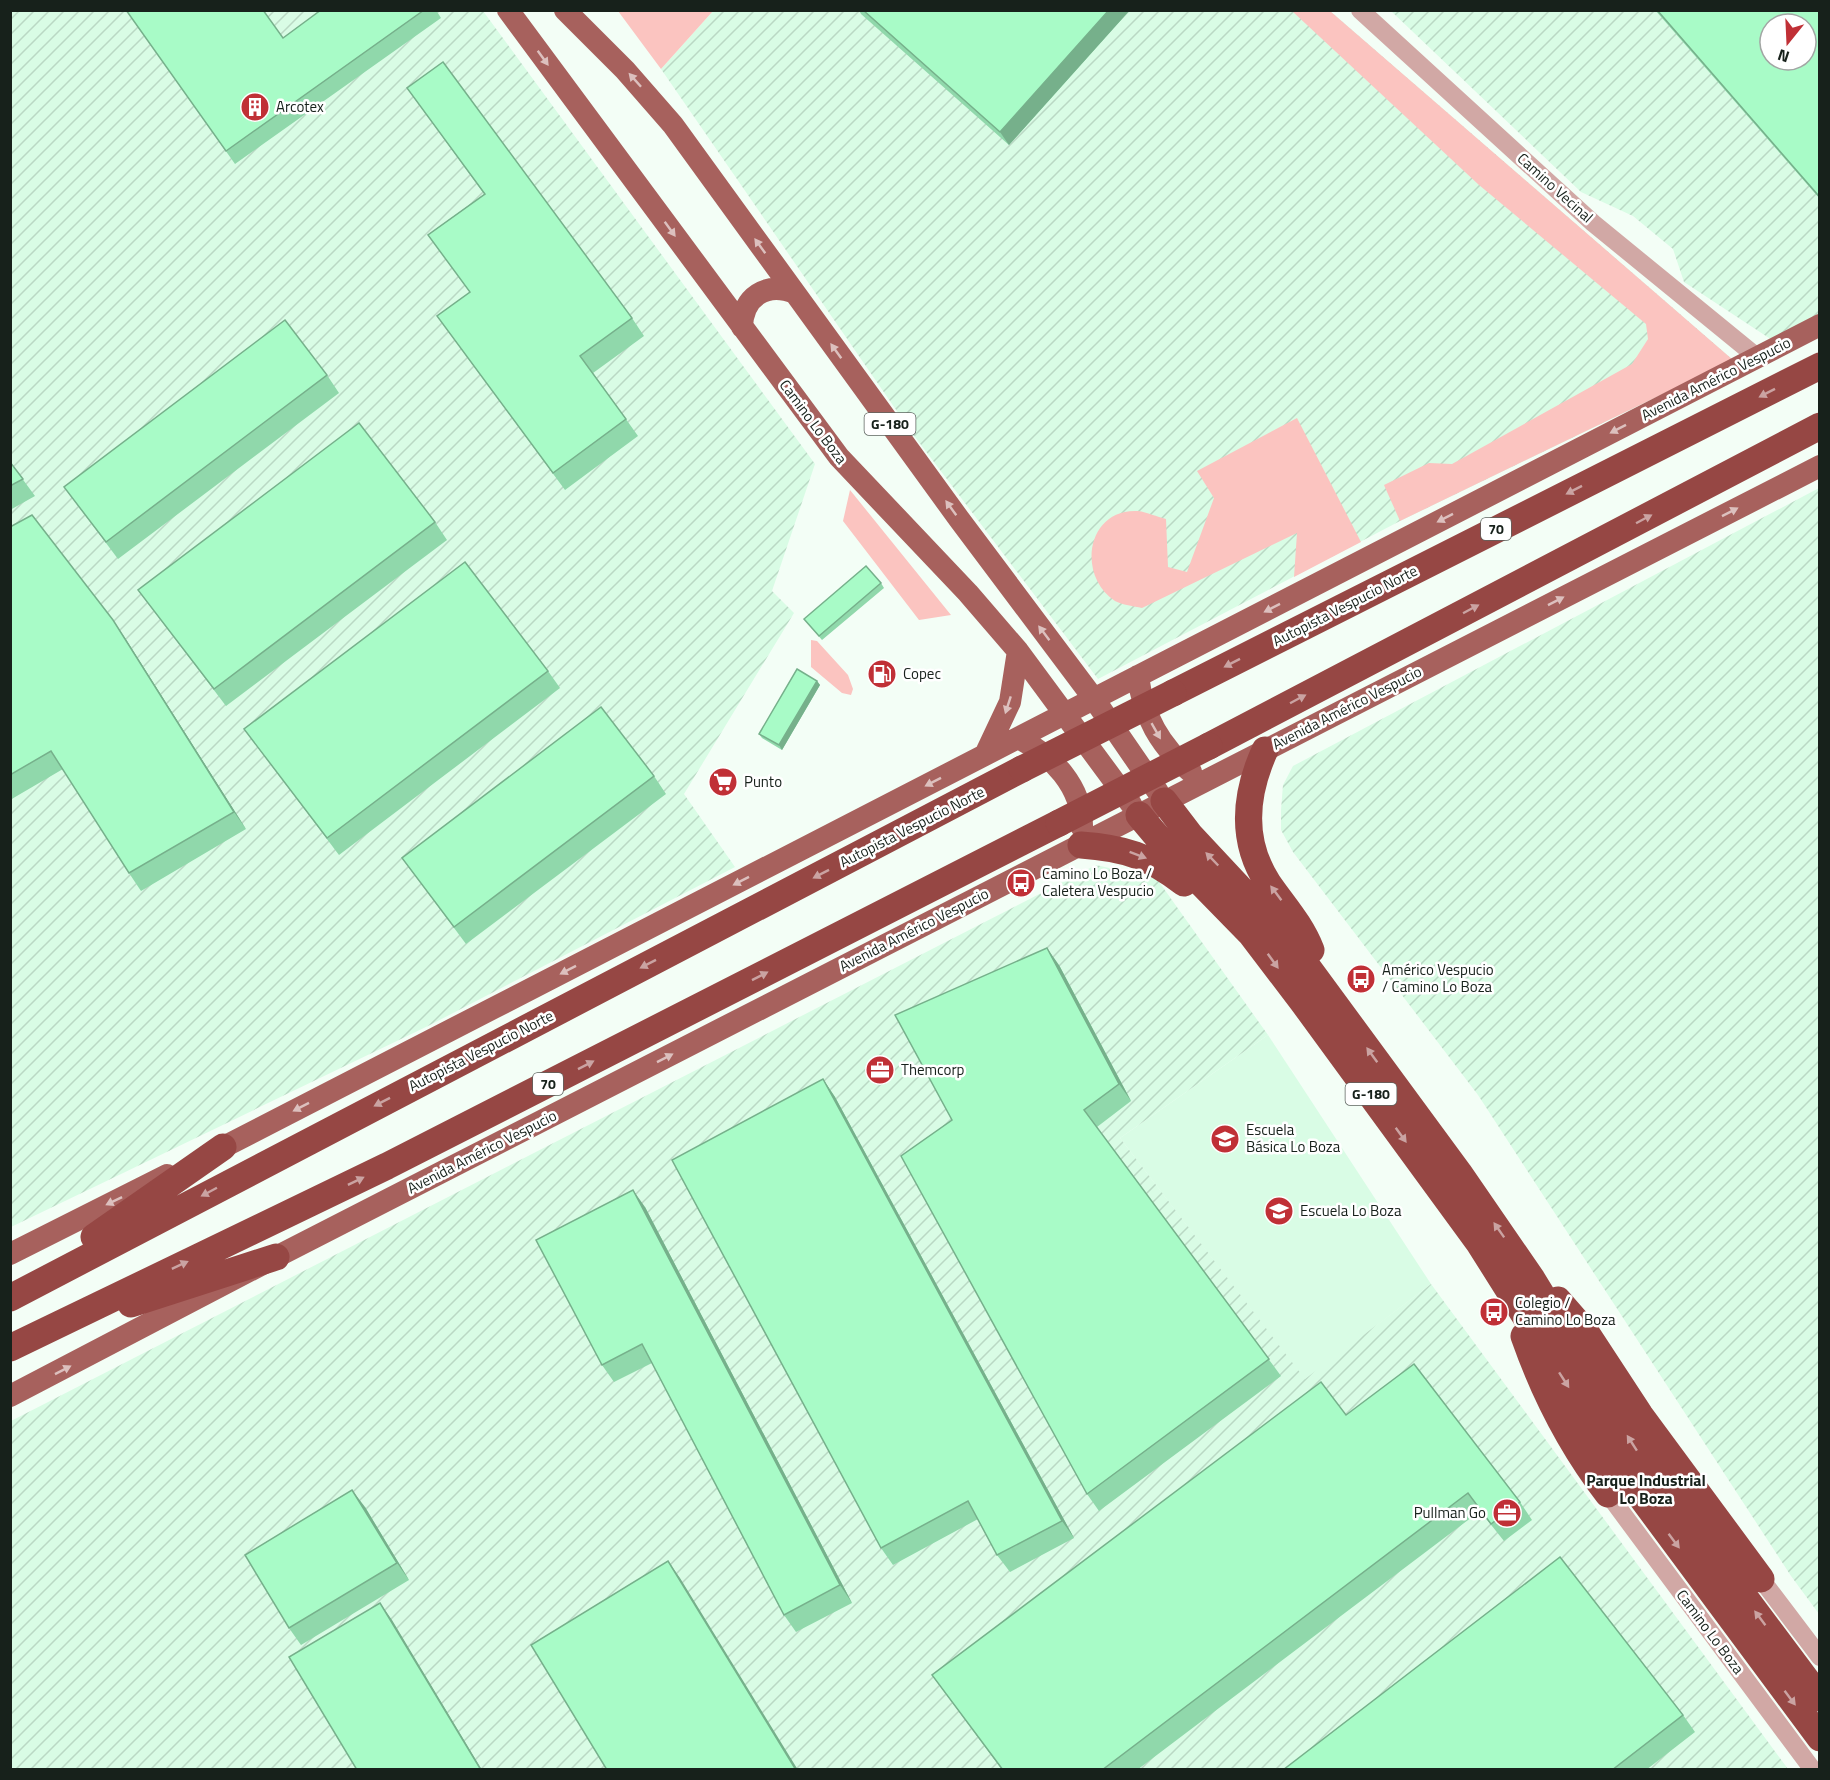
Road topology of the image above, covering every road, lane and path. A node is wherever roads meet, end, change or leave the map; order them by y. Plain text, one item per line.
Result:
1 (508, 10) edge
2 (565, 10) edge
3 (1360, 10) edge
4 (795, 293) junction
5 (1820, 325) edge
6 (742, 327) junction
7 (1757, 357) junction
8 (1820, 366) edge
9 (1820, 426) edge
10 (1820, 466) edge
11 (1018, 651) junction
12 (1138, 676) junction
13 (1094, 699) junction
14 (1065, 714) junction
15 (1018, 738) junction
16 (1265, 750) junction
17 (985, 755) junction
18 (1205, 781) junction
19 (1164, 801) junction
20 (1139, 815) junction
21 (1081, 844) junction
22 (1235, 916) junction
23 (1319, 982) junction
24 (223, 1147) junction
25 (10, 1254) edge
26 (276, 1257) junction
27 (1501, 1276) junction
28 (1532, 1279) junction
29 (10, 1296) edge
30 (22, 1342) edge
31 (10, 1396) edge
32 (1608, 1494) joint
33 (1761, 1579) joint
34 (1820, 1657) edge
35 (1820, 1698) edge
36 (1820, 1738) edge
37 (1813, 1770) edge

1 -> 6 main road, Camino Lo Boza / G-180
4 -> 2 main road, G-180
3 - 7 street, Camino Vecinal
4 - 6 main road
13 -> 4 main road, G-180
5 - 7 main road, Avenida Américo Vespucio
6 - 11 main road, Camino Lo Boza / G-180
7 -> 12 main road, Avenida Américo Vespucio
8 -> 29 highway, Autopista Vespucio Norte / 70, bridge
30 -> 9 highway, 70, bridge
16 -> 10 main road, Avenida Américo Vespucio
11 - 14 main road, Camino Lo Boza / G-180
11 -> 17 main road
12 - 13 main road, Avenida Américo Vespucio
12 -> 18 main road
13 - 14 main road, Avenida Américo Vespucio
13 - 19 main road, G-180
14 - 15 main road, Avenida Américo Vespucio
14 - 20 main road, Camino Lo Boza / G-180
15 - 17 main road, Avenida Américo Vespucio
15 - 21 main road
16 - 18 main road, Avenida Américo Vespucio
23 -> 16 highway
17 -> 24 main road, Avenida Américo Vespucio
18 - 19 main road, Avenida Américo Vespucio
19 - 20 main road, Avenida Américo Vespucio
23 -> 19 highway, G-180
20 - 21 main road, Avenida Américo Vespucio
20 - 22 highway, G-180
21 -> 22 highway
26 -> 21 main road, Avenida Américo Vespucio
22 -> 27 highway, G-180
28 -> 23 highway, G-180
24 -> 25 main road, Avenida Américo Vespucio
24 - 29 highway
26 - 30 highway
31 -> 26 main road, Avenida Américo Vespucio
27 - 32 highway
27 -> 36 highway
28 - 33 highway
35 -> 28 highway
32 - 37 street, Camino Lo Boza
33 - 34 street

